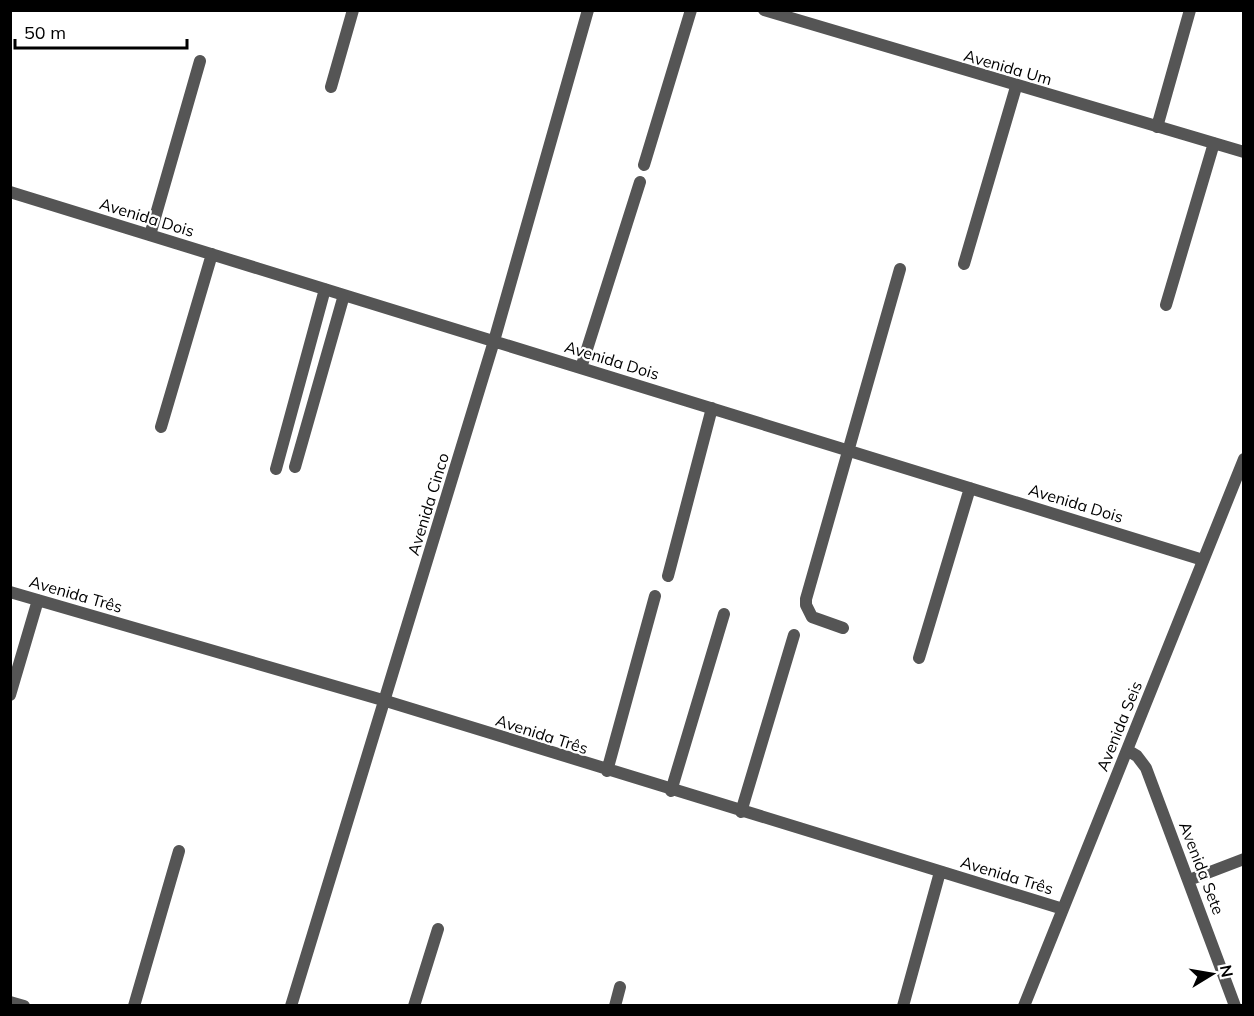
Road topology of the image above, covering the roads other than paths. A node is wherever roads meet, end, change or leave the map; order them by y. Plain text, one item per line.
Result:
1 (353, 10) edge
2 (588, 10) edge
3 (691, 10) edge
4 (764, 10) edge
5 (1190, 10) edge
6 (200, 61) dead end
7 (331, 87) dead end
8 (1016, 87) junction
9 (1157, 127) junction
10 (1214, 143) junction
11 (1244, 152) edge
12 (644, 165) dead end
13 (640, 182) dead end
14 (11, 194) edge
15 (150, 235) junction
16 (212, 254) junction
17 (964, 264) dead end
18 (900, 268) dead end
19 (325, 289) junction
20 (344, 295) junction
21 (1166, 305) dead end
22 (494, 341) junction
23 (582, 368) junction
24 (712, 408) junction
25 (161, 427) dead end
26 (850, 451) junction
27 (1244, 459) edge
28 (296, 467) dead end
29 (276, 469) dead end
30 (970, 488) junction
31 (1203, 560) junction
32 (668, 576) dead end
33 (10, 592) edge
34 (655, 596) dead end
35 (38, 600) junction
36 (724, 614) dead end
37 (843, 628) dead end
38 (794, 635) dead end
39 (919, 658) dead end
40 (10, 696) edge
41 (386, 702) junction
42 (1127, 750) junction
43 (607, 771) junction
44 (671, 791) junction
45 (741, 812) junction
46 (179, 851) dead end
47 (1244, 860) edge
48 (940, 872) junction
49 (1189, 880) junction
50 (1063, 909) junction
51 (438, 929) dead end
52 (620, 987) dead end
53 (10, 1002) edge
54 (24, 1005) edge
55 (134, 1005) edge
56 (291, 1005) edge
57 (414, 1005) edge
58 (615, 1005) edge
59 (903, 1005) edge
60 (1024, 1005) edge
61 (1235, 1005) edge

1 - 7 street
2 - 22 street, Avenida Cinco
3 - 12 street
4 - 8 street, Avenida Um
5 - 9 street
6 - 15 street
8 - 9 street, Avenida Um
8 - 17 street
9 - 10 street, Avenida Um
10 - 11 street, Avenida Um
10 - 21 street
13 - 23 street
14 - 15 street, Avenida Dois
15 - 16 street, Avenida Dois
16 - 19 street, Avenida Dois
16 - 25 street
18 - 26 street
19 - 20 street, Avenida Dois
19 - 29 street
20 - 22 street, Avenida Dois
20 - 28 street
22 - 23 street, Avenida Dois
22 - 41 street, Avenida Cinco
23 - 24 street, Avenida Dois
24 - 26 street, Avenida Dois
24 - 32 street
26 - 30 street, Avenida Dois
26 - 37 street
27 - 31 street, Avenida Seis
30 - 31 street, Avenida Dois
30 - 39 street
31 - 42 street, Avenida Seis
33 - 35 street, Avenida Três
34 - 43 street
35 - 40 street
35 - 41 street, Avenida Três
36 - 44 street
38 - 45 street
41 - 43 street, Avenida Três
41 - 56 street, Avenida Cinco
42 - 49 street, Avenida Sete
42 - 50 street, Avenida Seis
43 - 44 street, Avenida Três
44 - 45 street, Avenida Três
45 - 48 street, Avenida Três
46 - 55 street
47 - 49 street
48 - 50 street, Avenida Três
48 - 59 street
49 - 61 street, Avenida Sete
50 - 60 street, Avenida Seis
51 - 57 street
52 - 58 street
53 - 54 street

